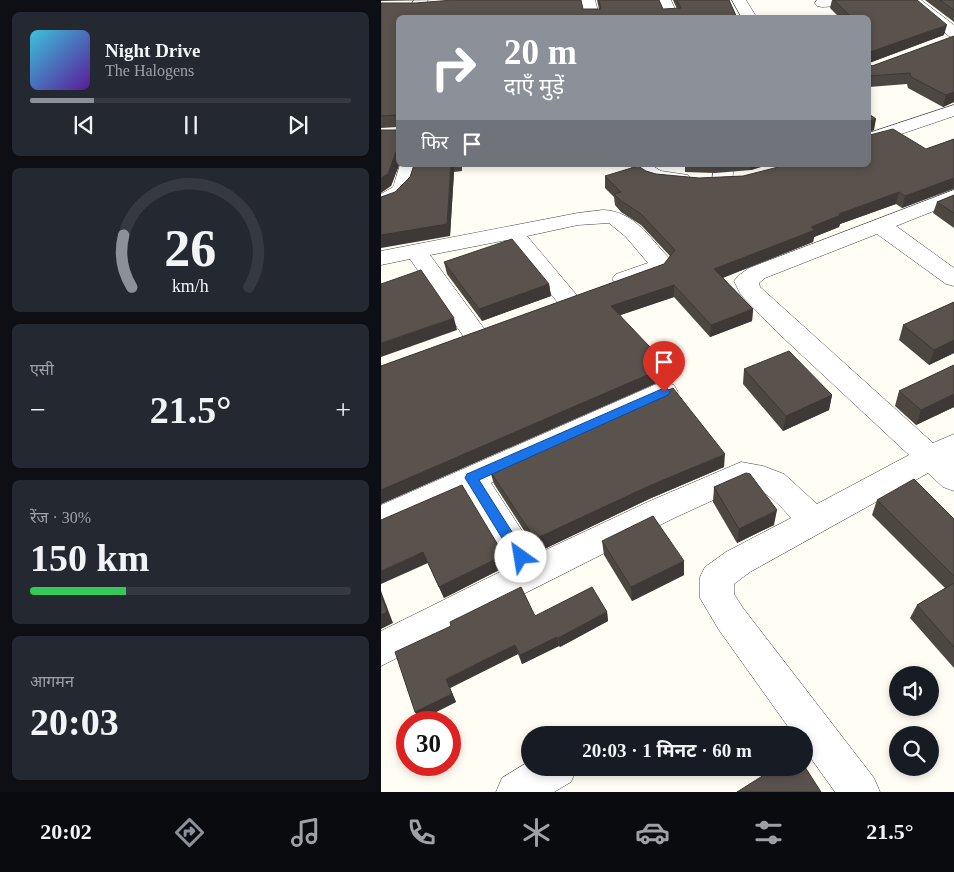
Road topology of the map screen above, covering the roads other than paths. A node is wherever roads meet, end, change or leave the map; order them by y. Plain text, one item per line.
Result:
1 (588, 0) edge
2 (663, 0) edge
3 (739, 0) edge
4 (874, 0) edge
5 (912, 0) edge
6 (821, 2) edge
7 (437, 5) edge
8 (399, 7) edge
9 (419, 8) edge
10 (592, 15) edge
11 (670, 15) edge
12 (748, 15) edge
13 (832, 15) edge
14 (951, 38) edge
15 (954, 110) edge
16 (871, 138) edge
17 (409, 167) edge
18 (642, 167) edge
19 (723, 173) edge
20 (743, 180) edge
21 (954, 196) edge
22 (381, 204) edge
23 (881, 226) junction
24 (513, 233) junction
25 (416, 252) junction
26 (381, 258) edge
27 (954, 279) edge
28 (476, 334) edge
29 (664, 392) edge
30 (942, 452) edge
31 (472, 478) junction
32 (954, 479) edge
33 (381, 519) edge
34 (814, 521) junction
35 (531, 573) junction
36 (381, 649) edge
37 (543, 776) edge
38 (516, 792) edge
39 (860, 792) edge

1 - 10 street
2 - 11 street
3 - 12 street
4 - 6 street
5 - 14 street
6 - 13 street
7 - 9 street
8 - 9 street
15 - 16 street
17 - 22 street
18 - 19 street
19 - 20 street
21 - 23 street
23 - 27 street
23 - 30 street
24 - 24 street
24 - 25 street
25 - 26 street
25 - 28 street
29 - 31 street
30 - 32 street
30 - 34 street
31 - 33 street
31 - 35 street
34 - 35 street
34 - 39 street
35 - 36 street
37 - 38 street

